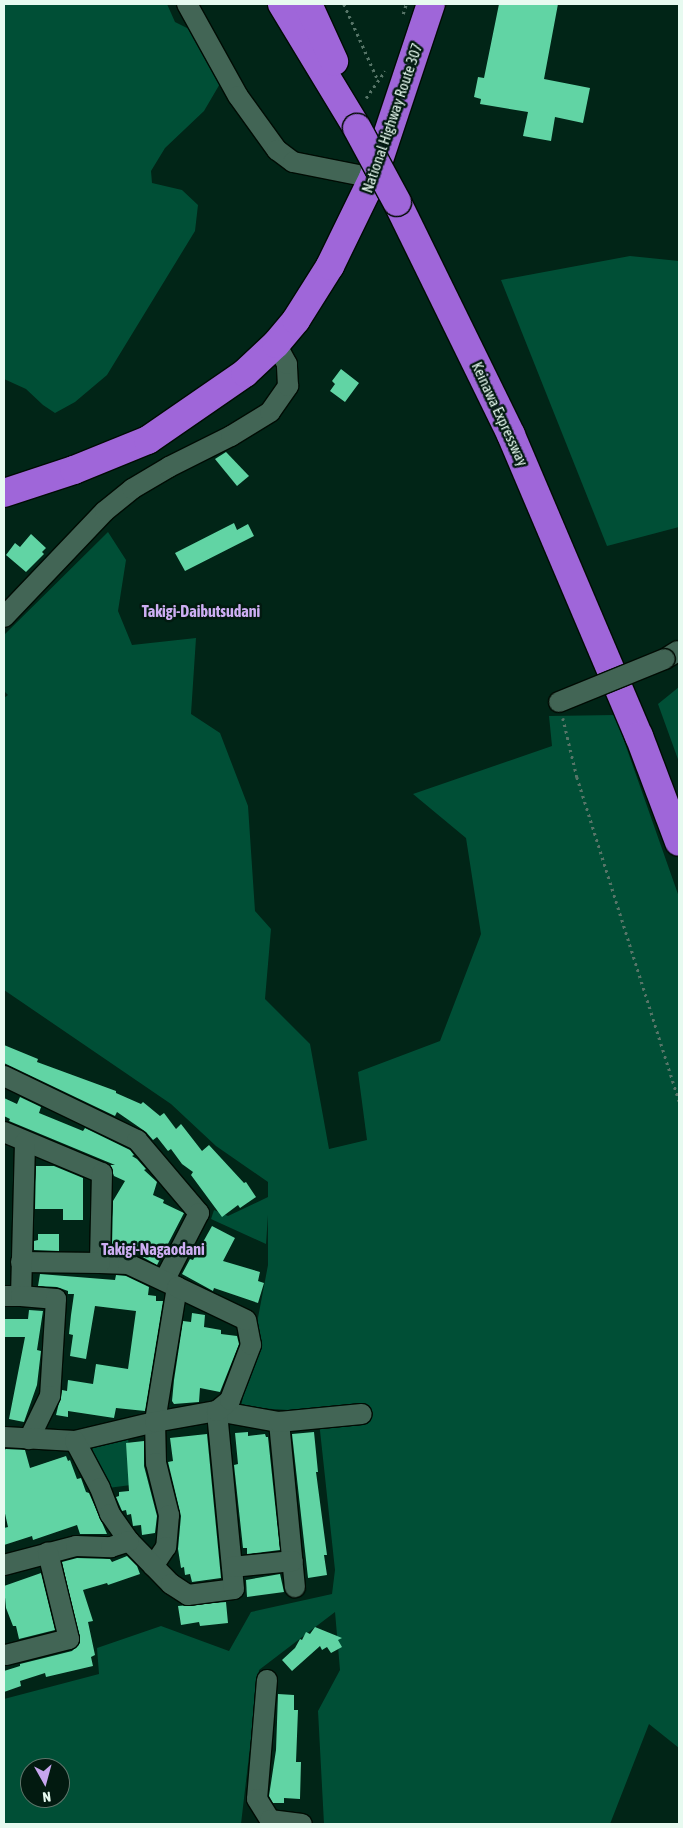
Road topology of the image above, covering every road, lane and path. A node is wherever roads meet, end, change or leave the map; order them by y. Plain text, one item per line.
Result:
1 (187, 4) edge
2 (276, 4) edge
3 (282, 4) edge
4 (308, 4) edge
5 (344, 4) edge
6 (406, 4) edge
7 (431, 4) edge
8 (401, 21) dead end
9 (389, 65) dead end
10 (378, 81) junction
11 (331, 86) junction
12 (363, 116) junction
13 (373, 178) junction
14 (400, 198) junction
15 (276, 344) junction
16 (4, 493) edge
17 (4, 617) edge
18 (672, 655) edge
19 (559, 702) joint
20 (679, 814) edge
21 (679, 842) edge
22 (4, 1076) edge
23 (679, 1101) edge
24 (4, 1132) edge
25 (25, 1142) junction
26 (22, 1262) junction
27 (100, 1263) junction
28 (171, 1284) junction
29 (12, 1296) edge
30 (217, 1411) junction
31 (362, 1414) dead end
32 (155, 1422) junction
33 (279, 1422) junction
34 (4, 1437) edge
35 (29, 1439) junction
36 (75, 1441) junction
37 (129, 1541) junction
38 (48, 1553) junction
39 (293, 1561) junction
40 (4, 1566) edge
41 (153, 1566) junction
42 (232, 1567) junction
43 (295, 1587) dead end
44 (4, 1652) edge
45 (267, 1680) dead end
46 (302, 1824) edge

1 - 13 street
2 - 11 highway
3 - 11 highway, Keinawa Expressway
4 - 12 highway, Keinawa Expressway
5 - 10 path
6 - 8 path
7 - 13 highway, National Highway Route 307
9 - 10 path
10 - 12 path
11 - 12 highway, Keinawa Expressway
12 - 14 highway, Keinawa Expressway
13 - 15 highway, National Highway Route 307
14 - 20 highway, Keinawa Expressway
14 - 21 highway, Keinawa Expressway
15 - 16 highway, National Highway Route 307
15 - 17 street
18 - 19 street, bridge
19 - 23 path
22 - 28 street
24 - 25 street
25 - 26 street
25 - 27 street
26 - 27 street
26 - 29 street
27 - 28 street
28 - 30 street
28 - 32 street
29 - 35 street
30 - 32 street
30 - 33 street
30 - 42 street
31 - 33 street
32 - 36 street
32 - 41 street
33 - 39 street
34 - 35 street
35 - 36 street
36 - 37 street
37 - 38 street
37 - 41 street
38 - 40 street
38 - 44 street
39 - 42 street
39 - 43 street
41 - 42 street
45 - 46 street

